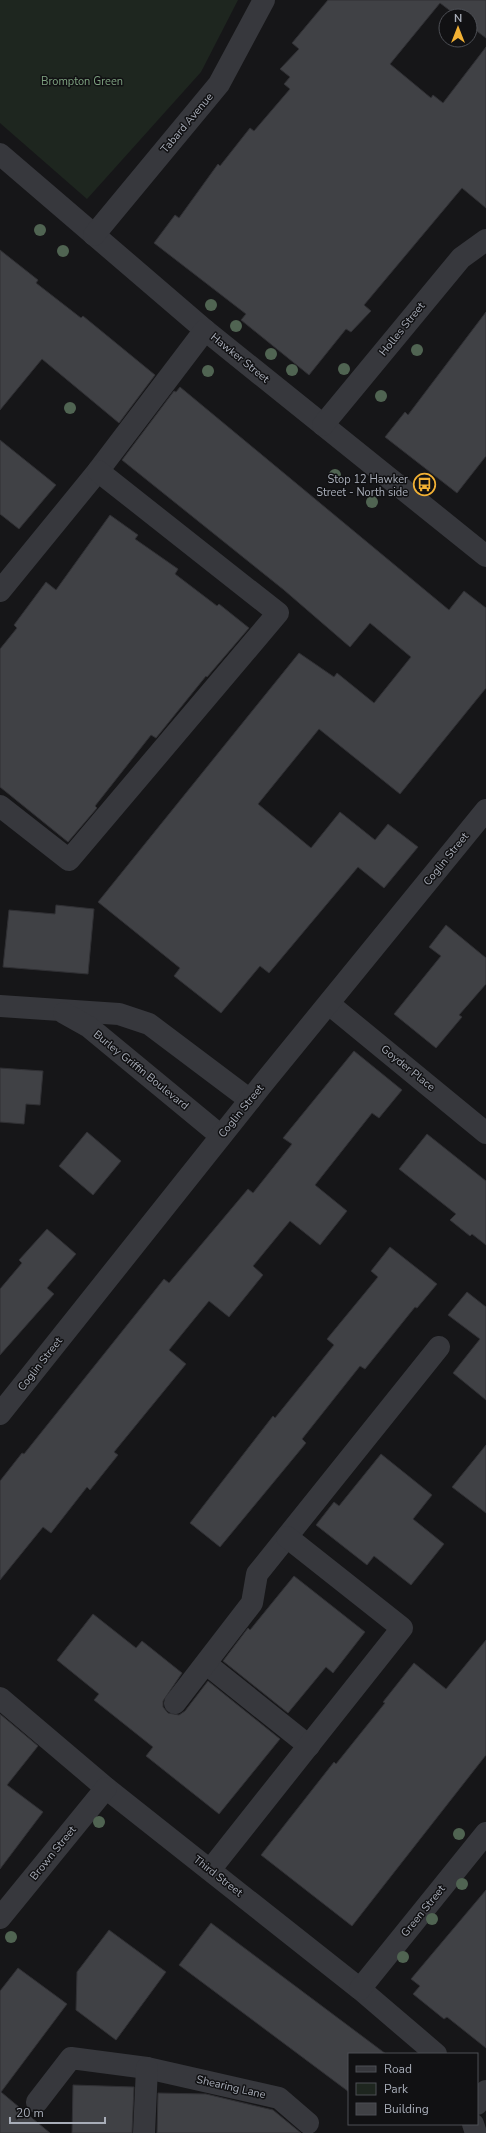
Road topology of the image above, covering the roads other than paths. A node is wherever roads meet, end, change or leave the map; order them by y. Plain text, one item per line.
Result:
1 (264, 0) edge
2 (0, 154) edge
3 (94, 235) junction
4 (486, 240) edge
5 (205, 330) junction
6 (323, 425) junction
7 (98, 472) junction
8 (486, 556) edge
9 (0, 591) edge
10 (0, 806) edge
11 (486, 810) edge
12 (329, 1004) junction
13 (0, 1006) edge
14 (58, 1009) junction
15 (250, 1100) junction
16 (486, 1133) edge
17 (221, 1136) junction
18 (439, 1347) dead end
19 (0, 1414) edge
20 (287, 1538) junction
21 (214, 1670) dead end
22 (0, 1698) edge
23 (175, 1703) dead end
24 (309, 1746) junction
25 (106, 1788) junction
26 (486, 1833) edge
27 (210, 1870) junction
28 (0, 1918) edge
29 (360, 1989) junction
30 (435, 2053) edge
31 (147, 2068) junction
32 (37, 2102) dead end
33 (308, 2123) dead end
34 (144, 2133) edge

1 - 3 street, Tabard Avenue
2 - 3 street, Hawker Street
3 - 5 street, Hawker Street
4 - 6 street, Holles Street
5 - 6 street, Hawker Street
5 - 7 street
6 - 8 street, Hawker Street
7 - 9 street
7 - 10 street
11 - 12 street, Coglin Street
12 - 15 street, Coglin Street
12 - 16 street, Goyder Place
13 - 14 street, Burley Griffin Boulevard
14 - 15 street, Burley Griffin Boulevard
14 - 17 street, Burley Griffin Boulevard
15 - 17 street, Coglin Street
17 - 19 street, Coglin Street
18 - 20 street
20 - 23 street
20 - 24 street
21 - 24 street
22 - 25 street, Third Street
24 - 27 street
25 - 27 street, Third Street
25 - 28 street, Brown Street
26 - 29 street, Green Street
27 - 29 street, Third Street
29 - 30 street, Third Street
31 - 32 street, Shearing Lane
31 - 33 street, Shearing Lane
31 - 34 street

